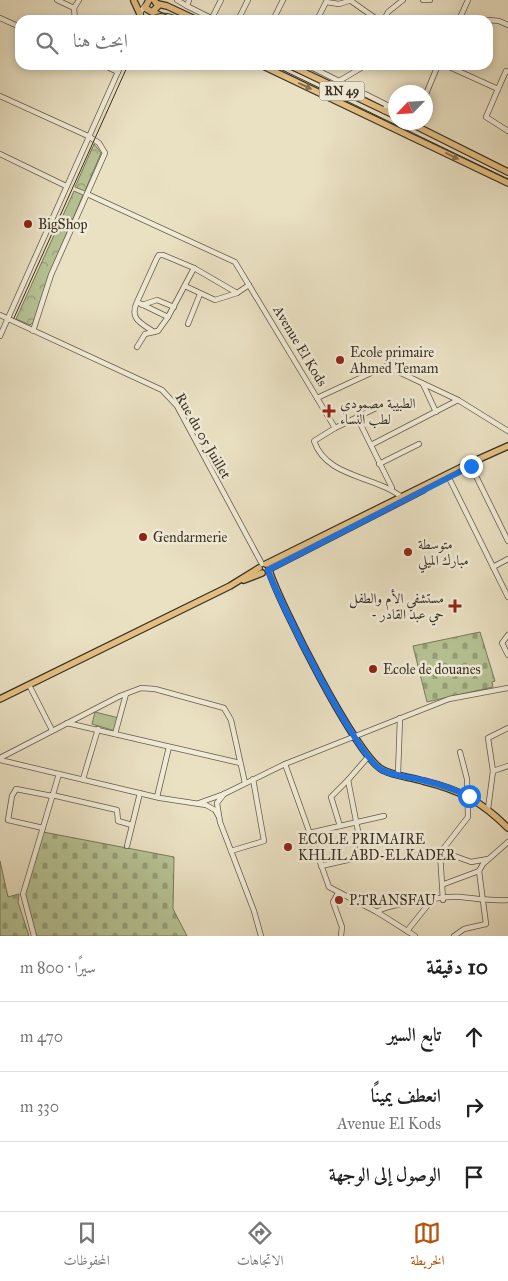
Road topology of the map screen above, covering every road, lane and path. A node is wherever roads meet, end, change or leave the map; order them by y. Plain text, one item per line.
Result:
1 (57, 0) edge
2 (79, 0) edge
3 (133, 0) edge
4 (177, 0) edge
5 (190, 0) edge
6 (221, 0) edge
7 (248, 0) edge
8 (282, 0) edge
9 (351, 0) edge
10 (403, 0) edge
11 (423, 0) edge
12 (430, 0) edge
13 (468, 0) edge
14 (323, 1) edge
15 (158, 2) edge
16 (187, 6) junction
17 (148, 7) edge
18 (74, 8) junction
19 (74, 15) edge
20 (139, 15) edge
21 (161, 15) edge
22 (187, 15) edge
23 (205, 15) edge
24 (215, 15) edge
25 (240, 15) edge
26 (275, 15) edge
27 (319, 15) edge
28 (371, 15) edge
29 (386, 15) edge
30 (461, 15) edge
31 (0, 18) edge
32 (493, 20) edge
33 (15, 25) edge
34 (508, 26) edge
35 (114, 70) edge
36 (271, 70) edge
37 (299, 70) edge
38 (318, 70) edge
39 (357, 70) edge
40 (436, 70) edge
41 (456, 70) edge
42 (507, 70) edge
43 (118, 72) joint
44 (339, 80) junction
45 (430, 85) edge
46 (336, 88) junction
47 (498, 89) junction
48 (0, 96) edge
49 (384, 111) junction
50 (388, 113) edge
51 (425, 130) edge
52 (508, 131) edge
53 (88, 136) junction
54 (0, 154) edge
55 (508, 172) edge
56 (508, 183) edge
57 (66, 186) junction
58 (87, 194) junction
59 (194, 268) junction
60 (185, 286) junction
61 (249, 286) junction
62 (237, 293) junction
63 (200, 294) junction
64 (137, 302) junction
65 (142, 305) junction
66 (174, 307) junction
67 (0, 315) edge
68 (168, 317) junction
69 (8, 318) junction
70 (188, 324) dead end
71 (33, 331) junction
72 (154, 332) junction
73 (0, 336) edge
74 (137, 347) dead end
75 (422, 383) junction
76 (317, 398) junction
77 (458, 400) junction
78 (376, 408) dead end
79 (436, 412) junction
80 (357, 417) junction
81 (335, 428) junction
82 (508, 431) edge
83 (419, 444) dead end
84 (370, 445) junction
85 (508, 448) edge
86 (379, 464) junction
87 (471, 466) junction
88 (448, 476) junction
89 (392, 490) junction
90 (403, 498) junction
91 (508, 540) edge
92 (508, 560) edge
93 (493, 567) junction
94 (264, 569) junction
95 (506, 588) edge
96 (508, 597) edge
97 (508, 635) edge
98 (508, 655) edge
99 (28, 685) junction
100 (508, 688) edge
101 (126, 694) junction
102 (0, 699) edge
103 (400, 718) junction
104 (67, 723) junction
105 (508, 728) edge
106 (98, 729) junction
107 (52, 730) junction
108 (115, 734) junction
109 (354, 736) junction
110 (169, 747) junction
111 (460, 752) dead end
112 (368, 757) junction
113 (0, 759) edge
114 (240, 763) junction
115 (285, 764) junction
116 (508, 766) edge
117 (493, 771) junction
118 (59, 774) junction
119 (398, 774) junction
120 (83, 779) junction
121 (253, 779) junction
122 (348, 780) junction
123 (245, 783) junction
124 (140, 793) junction
125 (224, 794) junction
126 (52, 796) junction
127 (469, 796) junction
128 (157, 797) junction
129 (193, 804) junction
130 (488, 809) junction
131 (384, 816) dead end
132 (219, 817) junction
133 (357, 822) junction
134 (132, 825) junction
135 (340, 826) junction
136 (43, 828) junction
137 (508, 828) edge
138 (309, 833) junction
139 (508, 842) edge
140 (126, 846) dead end
141 (231, 851) junction
142 (441, 851) junction
143 (488, 859) junction
144 (320, 866) junction
145 (479, 871) junction
146 (444, 884) junction
147 (338, 893) junction
148 (443, 900) junction
149 (508, 900) edge
150 (430, 901) junction
151 (484, 902) junction
152 (377, 912) junction
153 (407, 931) junction
154 (34, 936) edge
155 (261, 936) edge
156 (341, 936) edge
157 (415, 936) edge
158 (454, 936) edge

1 - 18 street
2 - 18 street
3 - 17 main road
3 - 20 main road
4 - 16 street
5 - 16 street
6 - 24 street
7 - 25 street
8 - 26 street
9 - 14 street
9 - 28 street
10 - 29 street
11 - 12 street
13 - 30 street
14 - 27 street
15 - 17 main road
15 - 22 main road
16 - 23 street
17 - 21 main road
18 - 19 street
31 - 33 street
32 - 34 street
35 - 43 street
36 -> 56 main road, RN 49
37 - 46 main road, RN 49
38 - 44 street
39 - 44 street
40 - 45 street
41 - 47 street
42 - 47 street
43 - 53 street
44 - 46 street
44 - 49 street
46 - 49 main road, RN 49
47 - 52 street
48 - 53 street
49 - 50 main road, RN 49
51 - 55 main road
53 - 57 street
53 - 58 street
54 - 57 street
57 - 69 street
58 - 61 street, Avenue El Kods
58 - 71 street
59 - 60 street
59 - 62 street
59 - 64 street
60 - 63 street
60 - 66 street
61 - 62 street
61 - 76 street, Avenue El Kods
62 - 63 street
63 - 70 street
64 - 65 street
64 - 72 street
65 - 66 street
65 - 68 street
66 - 68 street
67 - 69 street, Rue du 05 Juillet
68 - 72 street
69 - 71 street, Rue du 05 Juillet
69 - 73 street
71 - 94 street, Rue du 05 Juillet
72 - 74 street
75 - 76 street, Avenue El Kods
75 - 77 street, Avenue El Kods
75 - 79 street
76 - 81 street
77 - 79 street
77 - 82 street, Avenue El Kods
78 - 80 street
79 - 84 street
80 - 81 street
80 - 84 street
81 - 89 street
83 - 86 street
84 - 86 street
85 - 87 main road
85 - 88 main road
86 - 89 street
87 - 88 main road
87 - 91 street
88 - 90 main road
88 - 93 street
89 - 90 street
90 - 94 main road
92 - 93 street
93 - 95 street
94 - 99 main road
94 - 109 main road
95 - 96 street
97 - 98 street
99 - 102 main road
99 - 107 street
100 - 103 street
101 - 104 street
101 - 108 street
101 - 114 street
103 - 109 street
103 - 119 street
104 - 106 street
104 - 107 street
105 - 117 street
106 - 108 street
106 - 120 street
107 - 113 street
108 - 110 street
109 - 112 main road
109 - 115 street
110 - 114 street
110 - 128 street
111 - 127 street
112 - 119 main road
112 - 122 street
113 - 118 street
114 - 123 street
115 - 121 street
115 - 138 street
116 - 117 street
117 - 130 street
118 - 120 street
118 - 126 street
119 - 127 main road
120 - 124 street
121 - 123 street
121 - 141 street
122 - 133 street
122 - 135 street
123 - 125 street
124 - 128 street
124 - 134 street
125 - 129 street
125 - 132 street
126 - 134 street
126 - 136 street
126 - 136 street
127 - 130 main road
127 - 142 street
128 - 129 street
129 - 132 street
130 - 137 main road
131 - 133 street
132 - 141 street
133 - 135 street
133 - 144 street
134 - 140 street
135 - 138 street
136 - 154 street
138 - 144 street
139 - 143 street
141 - 155 street
142 - 143 street
142 - 146 street
143 - 145 street
144 - 147 street
145 - 146 street
145 - 151 street
146 - 148 street
147 - 152 street
147 - 156 street
148 - 150 street
148 - 151 street
149 - 151 street
150 - 152 street
150 - 153 street
151 - 158 street
152 - 153 street
153 - 157 street

